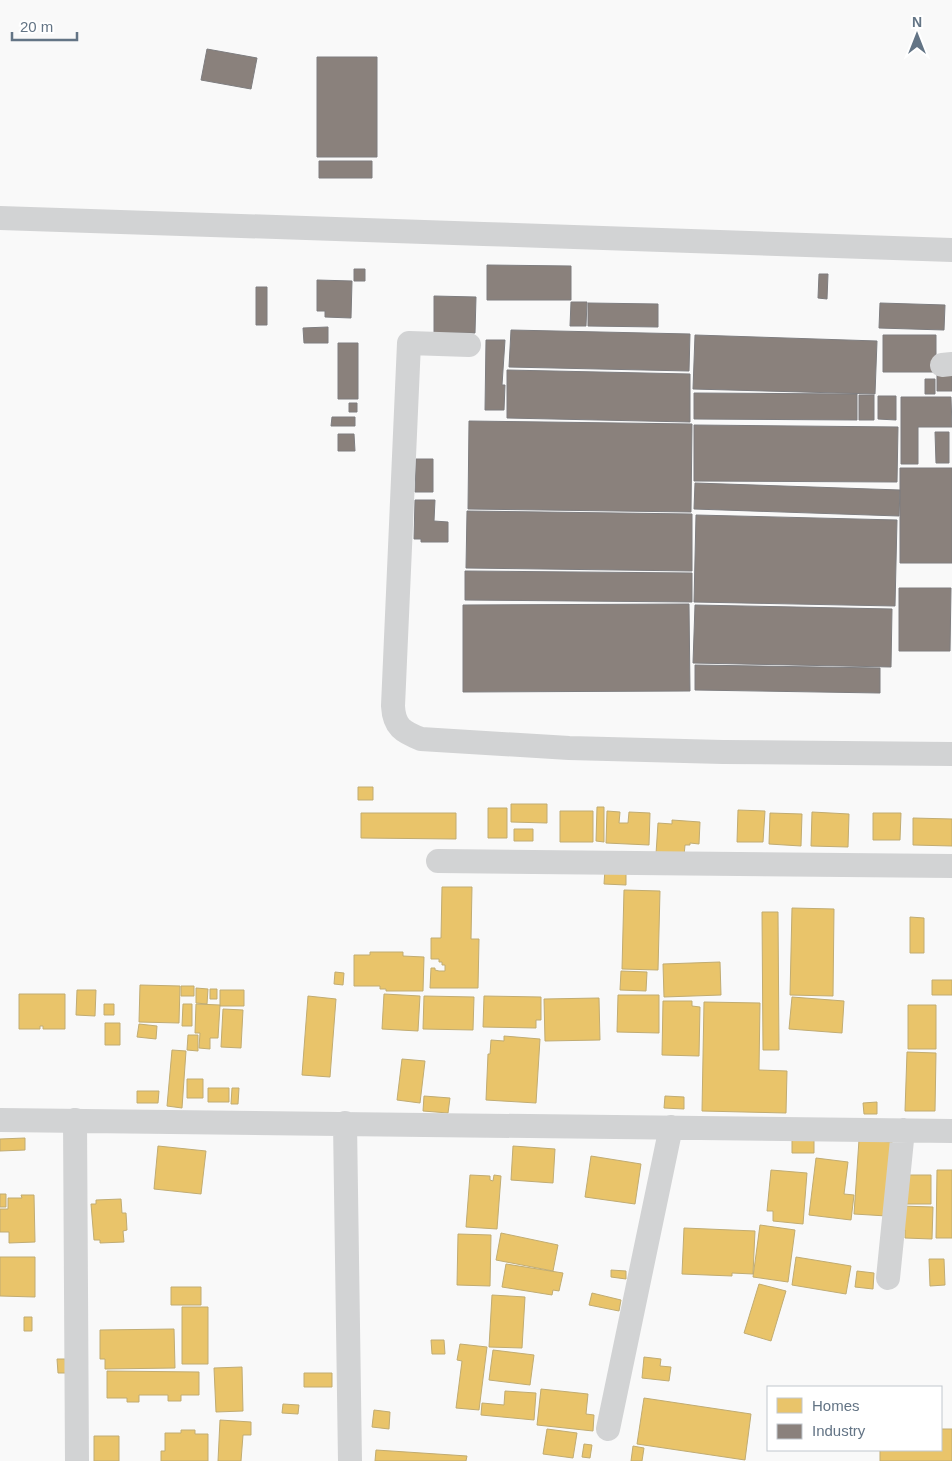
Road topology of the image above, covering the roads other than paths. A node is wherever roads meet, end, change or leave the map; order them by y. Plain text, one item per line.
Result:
1 (0, 218) edge
2 (952, 250) edge
3 (469, 345) dead end
4 (952, 754) edge
5 (438, 861) dead end
6 (952, 866) edge
7 (0, 1120) edge
8 (75, 1120) junction
9 (345, 1123) junction
10 (671, 1127) junction
11 (903, 1130) junction
12 (952, 1130) edge
13 (888, 1278) dead end
14 (608, 1429) dead end
15 (77, 1461) edge
16 (350, 1461) edge

1 - 2 street
3 - 4 street
5 - 6 street
7 - 8 street
8 - 9 street
8 - 15 street
9 - 10 street
9 - 16 street
10 - 11 street
10 - 14 street
11 - 12 street
11 - 13 street

